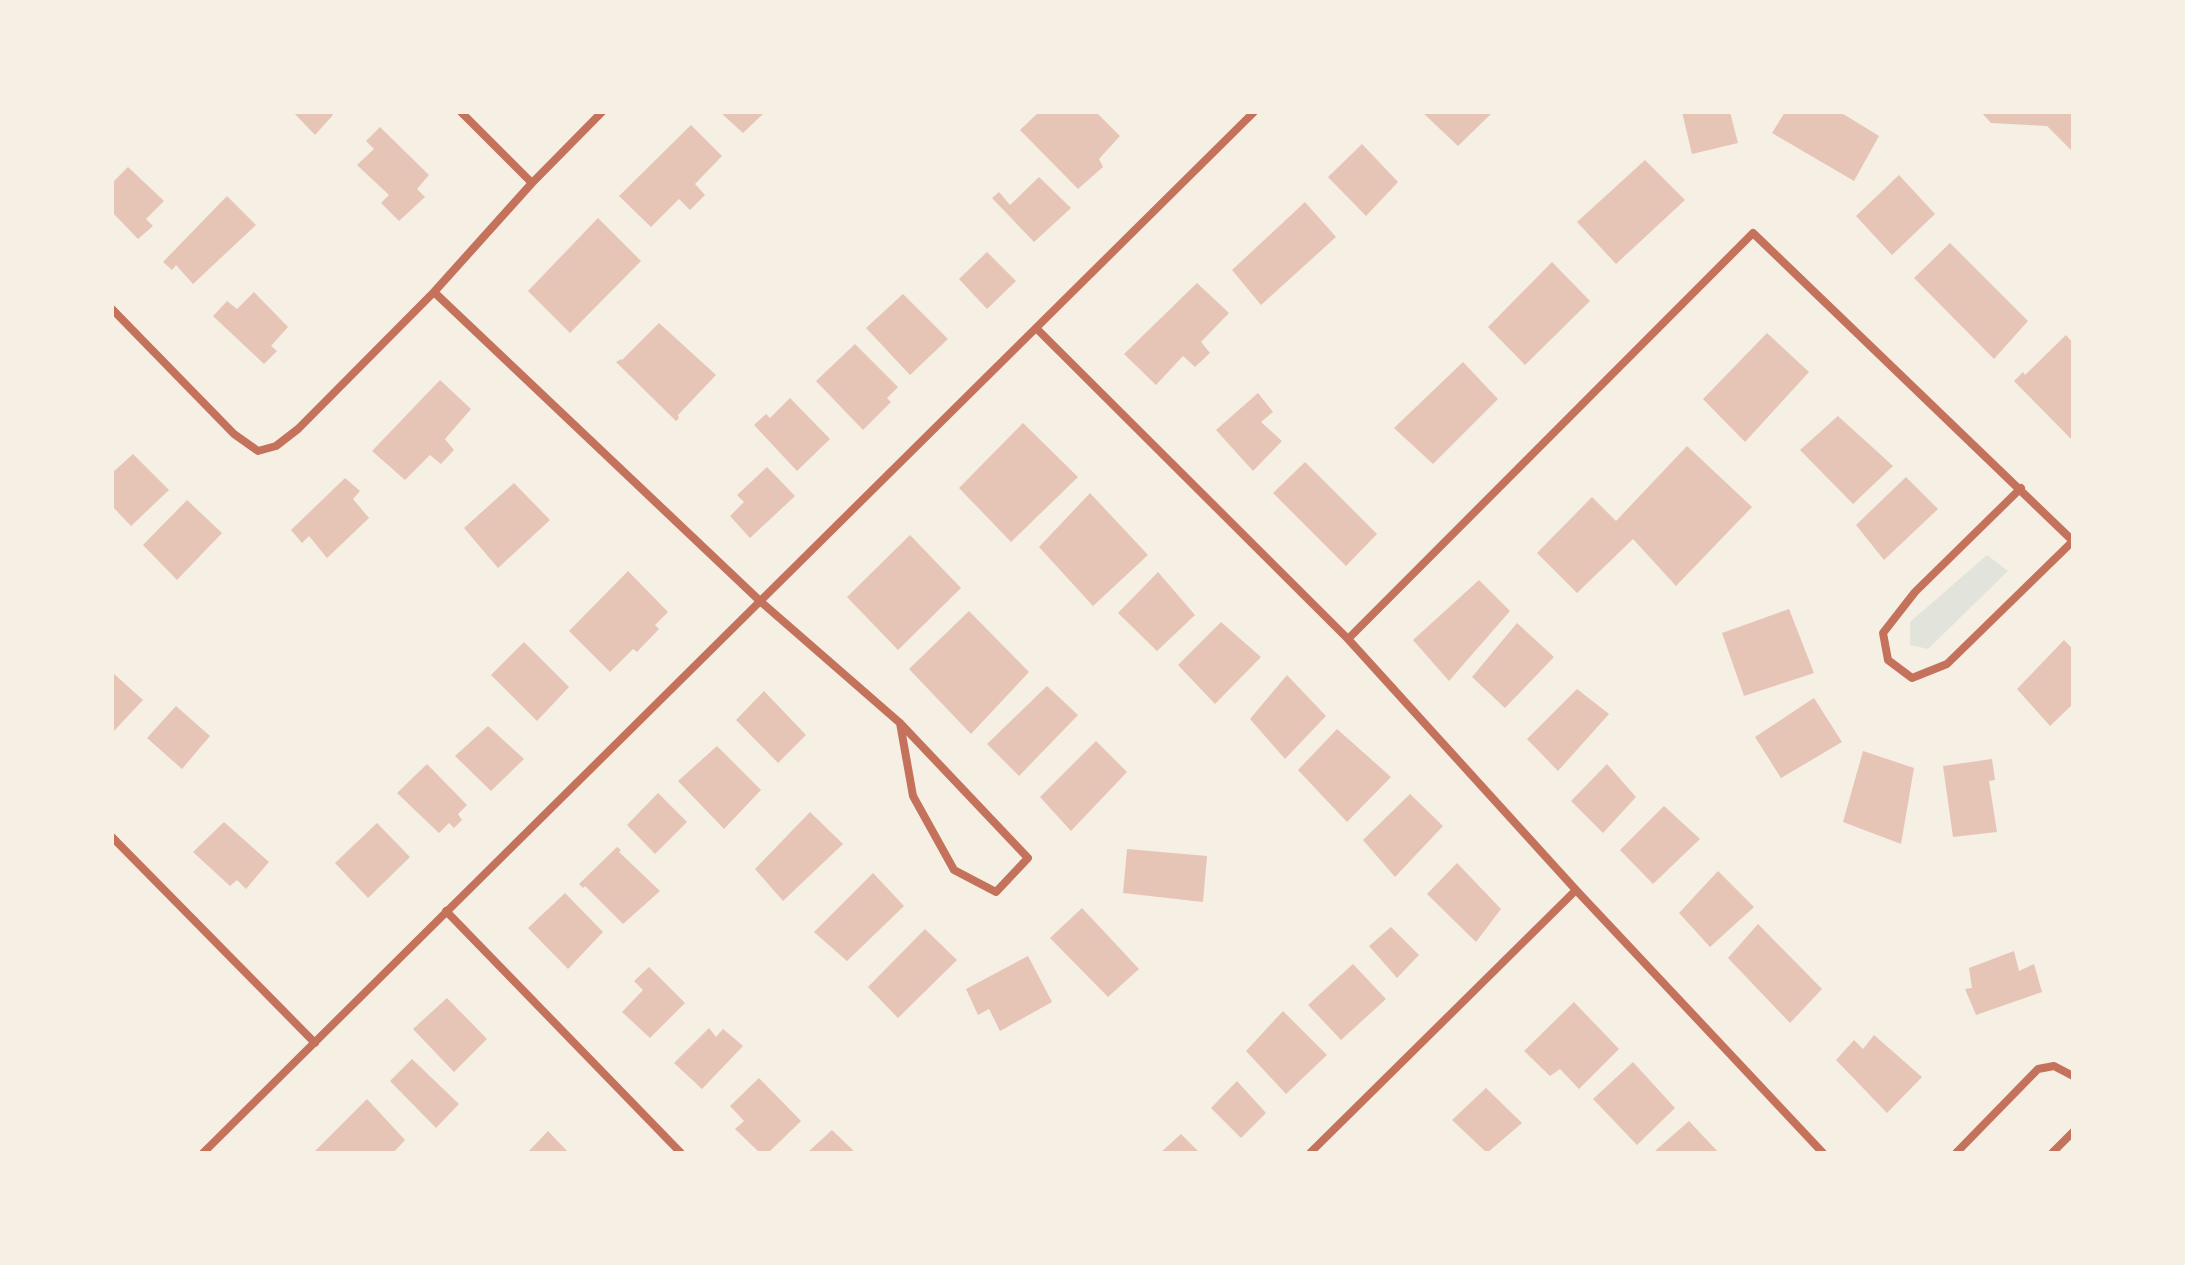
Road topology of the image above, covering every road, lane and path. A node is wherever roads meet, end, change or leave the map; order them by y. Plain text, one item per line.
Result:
1 (461, 112) edge
2 (602, 112) edge
3 (1254, 112) edge
4 (532, 183) junction
5 (434, 292) junction
6 (112, 309) edge
7 (1036, 328) junction
8 (2021, 488) junction
9 (2073, 541) edge
10 (760, 601) junction
11 (1348, 639) junction
12 (900, 723) junction
13 (112, 837) edge
14 (1576, 890) junction
15 (446, 911) junction
16 (315, 1043) junction
17 (2073, 1076) edge
18 (2073, 1132) edge
19 (203, 1153) edge
20 (681, 1153) edge
21 (1310, 1153) edge
22 (1823, 1153) edge
23 (1956, 1153) edge
24 (2052, 1153) edge

1 - 4 street
2 - 4 street
3 - 7 street
4 - 5 street
5 - 6 street
5 - 10 street
7 - 10 street
7 - 11 street
8 - 9 street
8 - 9 street
8 - 11 street
10 - 12 street
10 - 15 street
11 - 14 street
12 - 12 street
13 - 16 street
14 - 21 street
14 - 22 street
15 - 16 street
15 - 20 street
16 - 19 street
17 - 23 street
18 - 24 street

